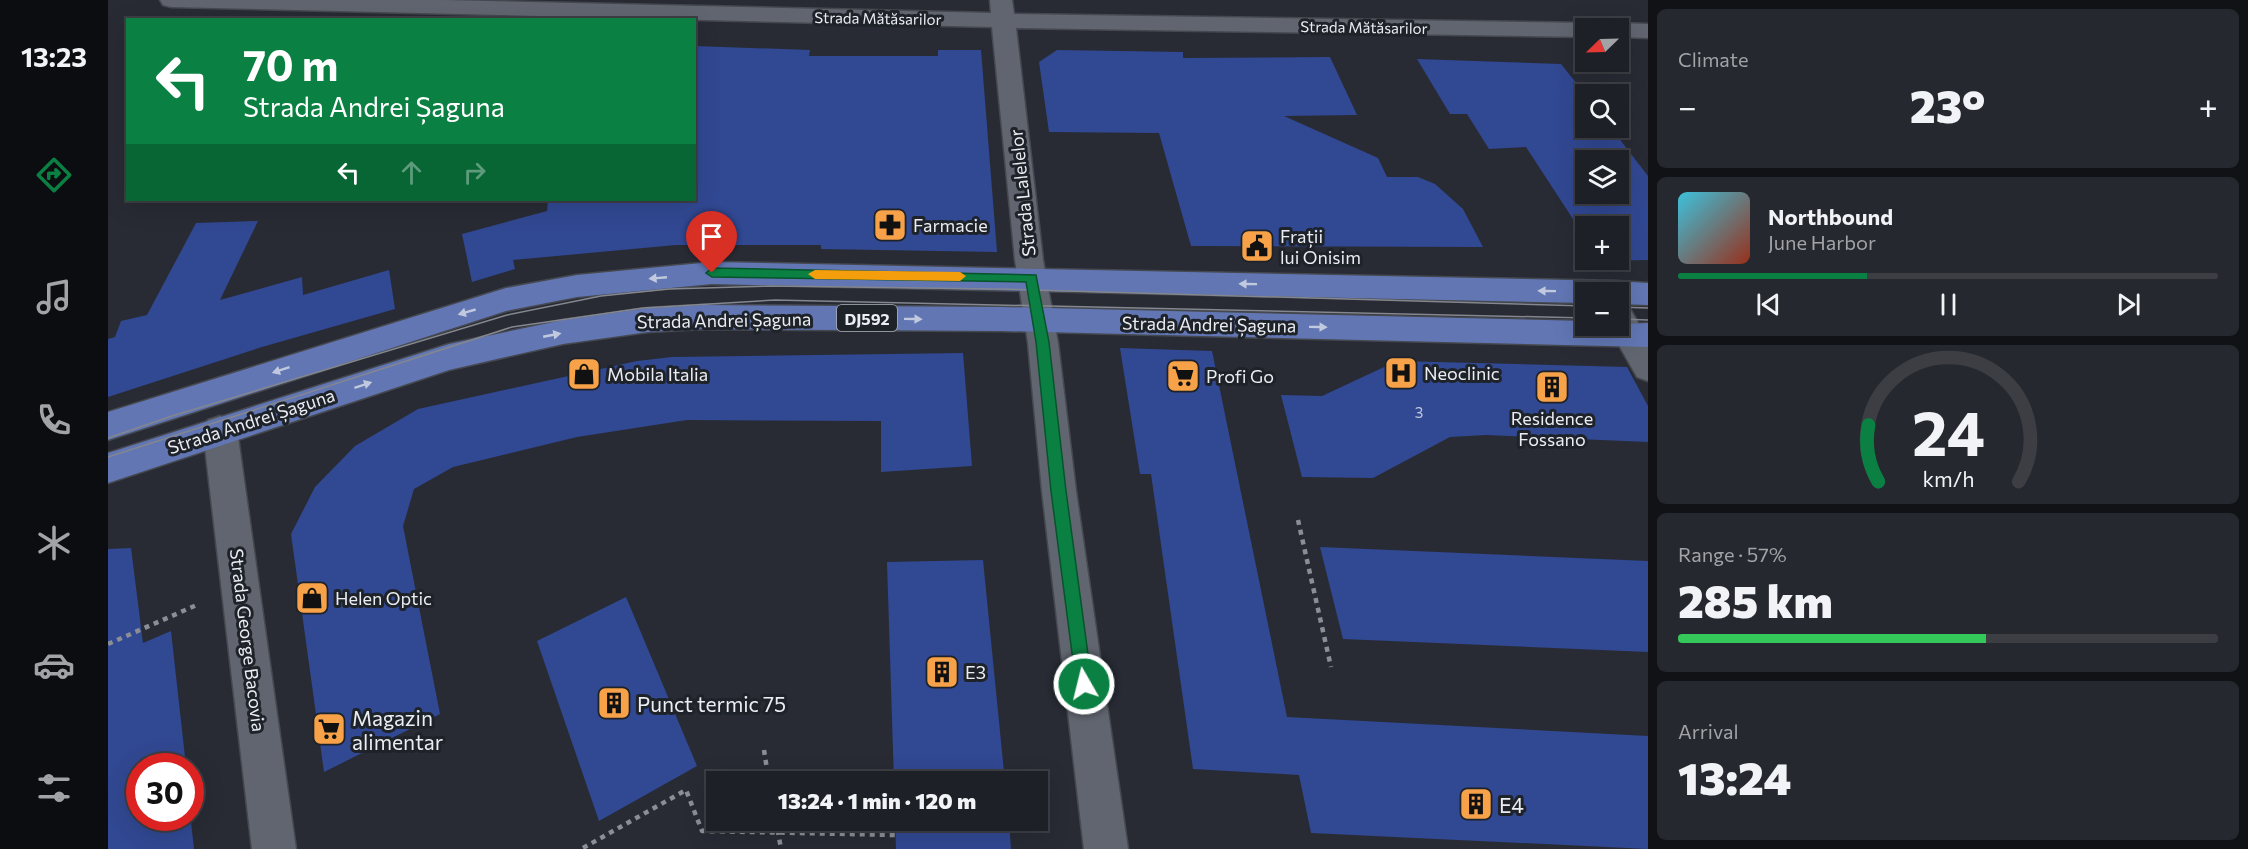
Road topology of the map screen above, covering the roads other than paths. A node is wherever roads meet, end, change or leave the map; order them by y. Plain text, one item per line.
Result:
1 (171, 0) edge
2 (1002, 10) edge
3 (1575, 30) edge
4 (1629, 30) edge
5 (1648, 31) edge
6 (1031, 278) junction
7 (1575, 291) edge
8 (1629, 293) edge
9 (1648, 294) edge
10 (1040, 320) junction
11 (1632, 328) edge
12 (1648, 368) edge
13 (108, 426) edge
14 (220, 430) junction
15 (108, 468) edge
16 (274, 849) edge
17 (1106, 849) edge

1 - 2 street, Strada Mătăsarilor
2 - 3 street, Strada Mătăsarilor
2 - 6 street, Strada Lalelelor
4 - 5 street
7 -> 6 main road
6 - 10 street, Strada Lalelelor
6 -> 13 main road
8 - 9 main road
10 -> 11 main road, Strada Andrei Șaguna / DJ592
14 -> 10 main road, Strada Andrei Șaguna / DJ592
10 - 17 street, Strada Lalelelor
11 - 12 street
14 - 15 main road, Strada Andrei Șaguna / DJ592
14 - 16 street, Strada George Bacovia

